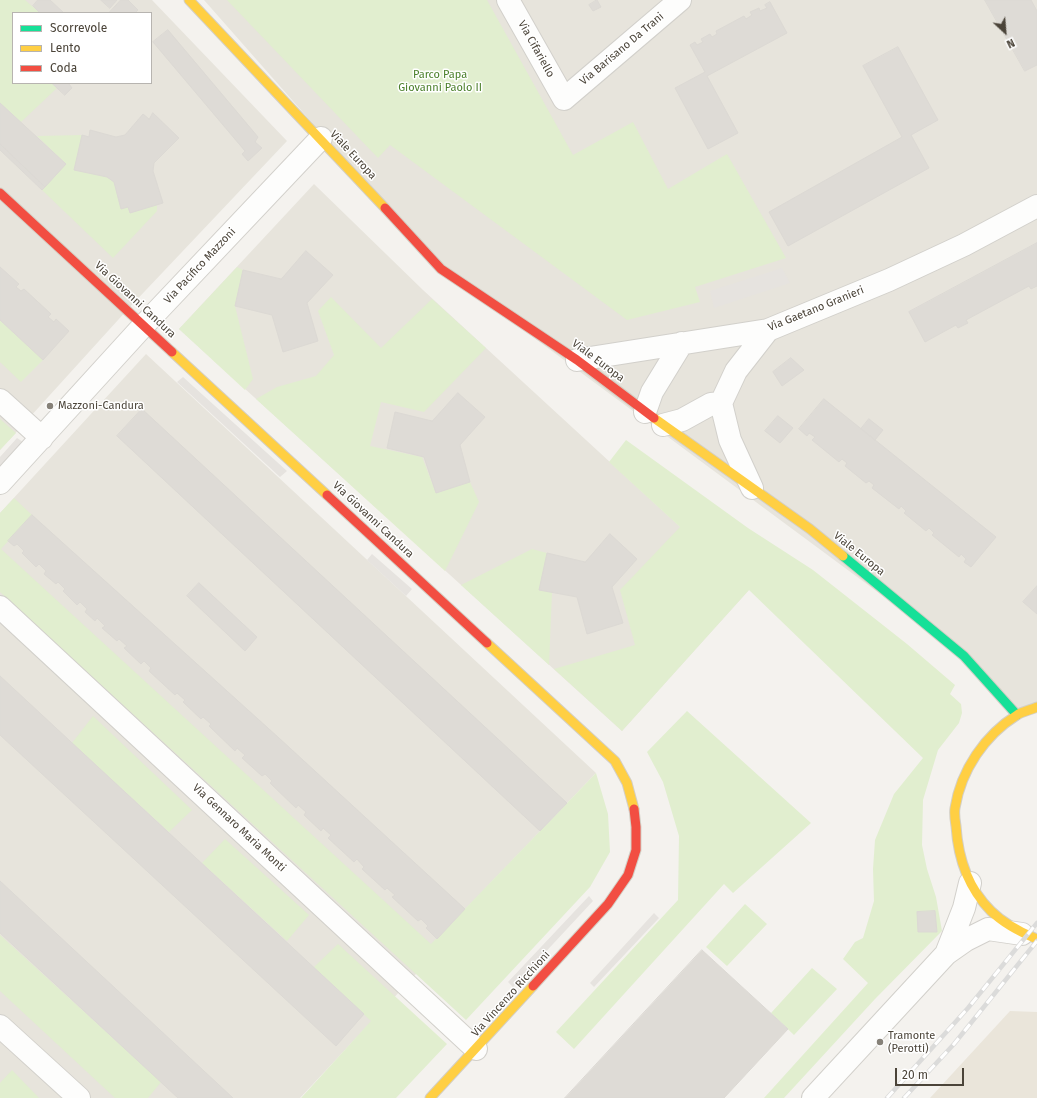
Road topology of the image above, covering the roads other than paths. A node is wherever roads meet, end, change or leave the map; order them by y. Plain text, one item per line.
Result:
1 (189, 0) edge
2 (508, 0) edge
3 (679, 0) edge
4 (564, 99) joint
5 (321, 138) junction
6 (0, 192) edge
7 (1037, 206) edge
8 (144, 325) junction
9 (768, 330) junction
10 (682, 343) junction
11 (578, 360) junction
12 (0, 400) edge
13 (721, 403) junction
14 (645, 412) junction
15 (663, 425) junction
16 (42, 438) junction
17 (0, 483) edge
18 (752, 488) junction
19 (0, 607) edge
20 (1037, 707) edge
21 (1017, 715) junction
22 (970, 883) junction
23 (608, 904) joint
24 (1030, 937) edge
25 (946, 954) junction
26 (0, 1026) edge
27 (476, 1050) junction
28 (78, 1098) edge
29 (430, 1098) edge
30 (813, 1098) edge

1 - 5 main road, Viale Europa
2 - 4 street, Via Cifariello
3 - 4 street, Via Barisano Da Trani
5 - 8 street, Via Pacifico Mazzoni
5 - 11 main road, Viale Europa
6 - 8 main road, Via Giovanni Candura
7 - 9 street, Via Gaetano Granieri
8 - 16 street, Via Pacifico Mazzoni
8 - 23 main road, Via Giovanni Candura
9 - 10 street, Via Gaetano Granieri
9 - 13 street
10 - 11 street, Via Gaetano Granieri
10 - 14 street
11 - 14 main road, Viale Europa
12 - 16 street
13 - 15 street
13 - 18 street
14 - 15 main road, Viale Europa
15 - 18 main road, Viale Europa
16 - 17 street, Via Pacifico Mazzoni
18 - 21 main road, Viale Europa
19 - 27 street, Via Gennaro Maria Monti
20 - 21 main road
21 - 22 main road
22 - 24 main road
22 - 25 street
23 - 27 main road, Via Vincenzo Ricchioni
24 - 25 street
25 - 30 street
26 - 28 street
27 - 29 main road, Via Vincenzo Ricchioni

